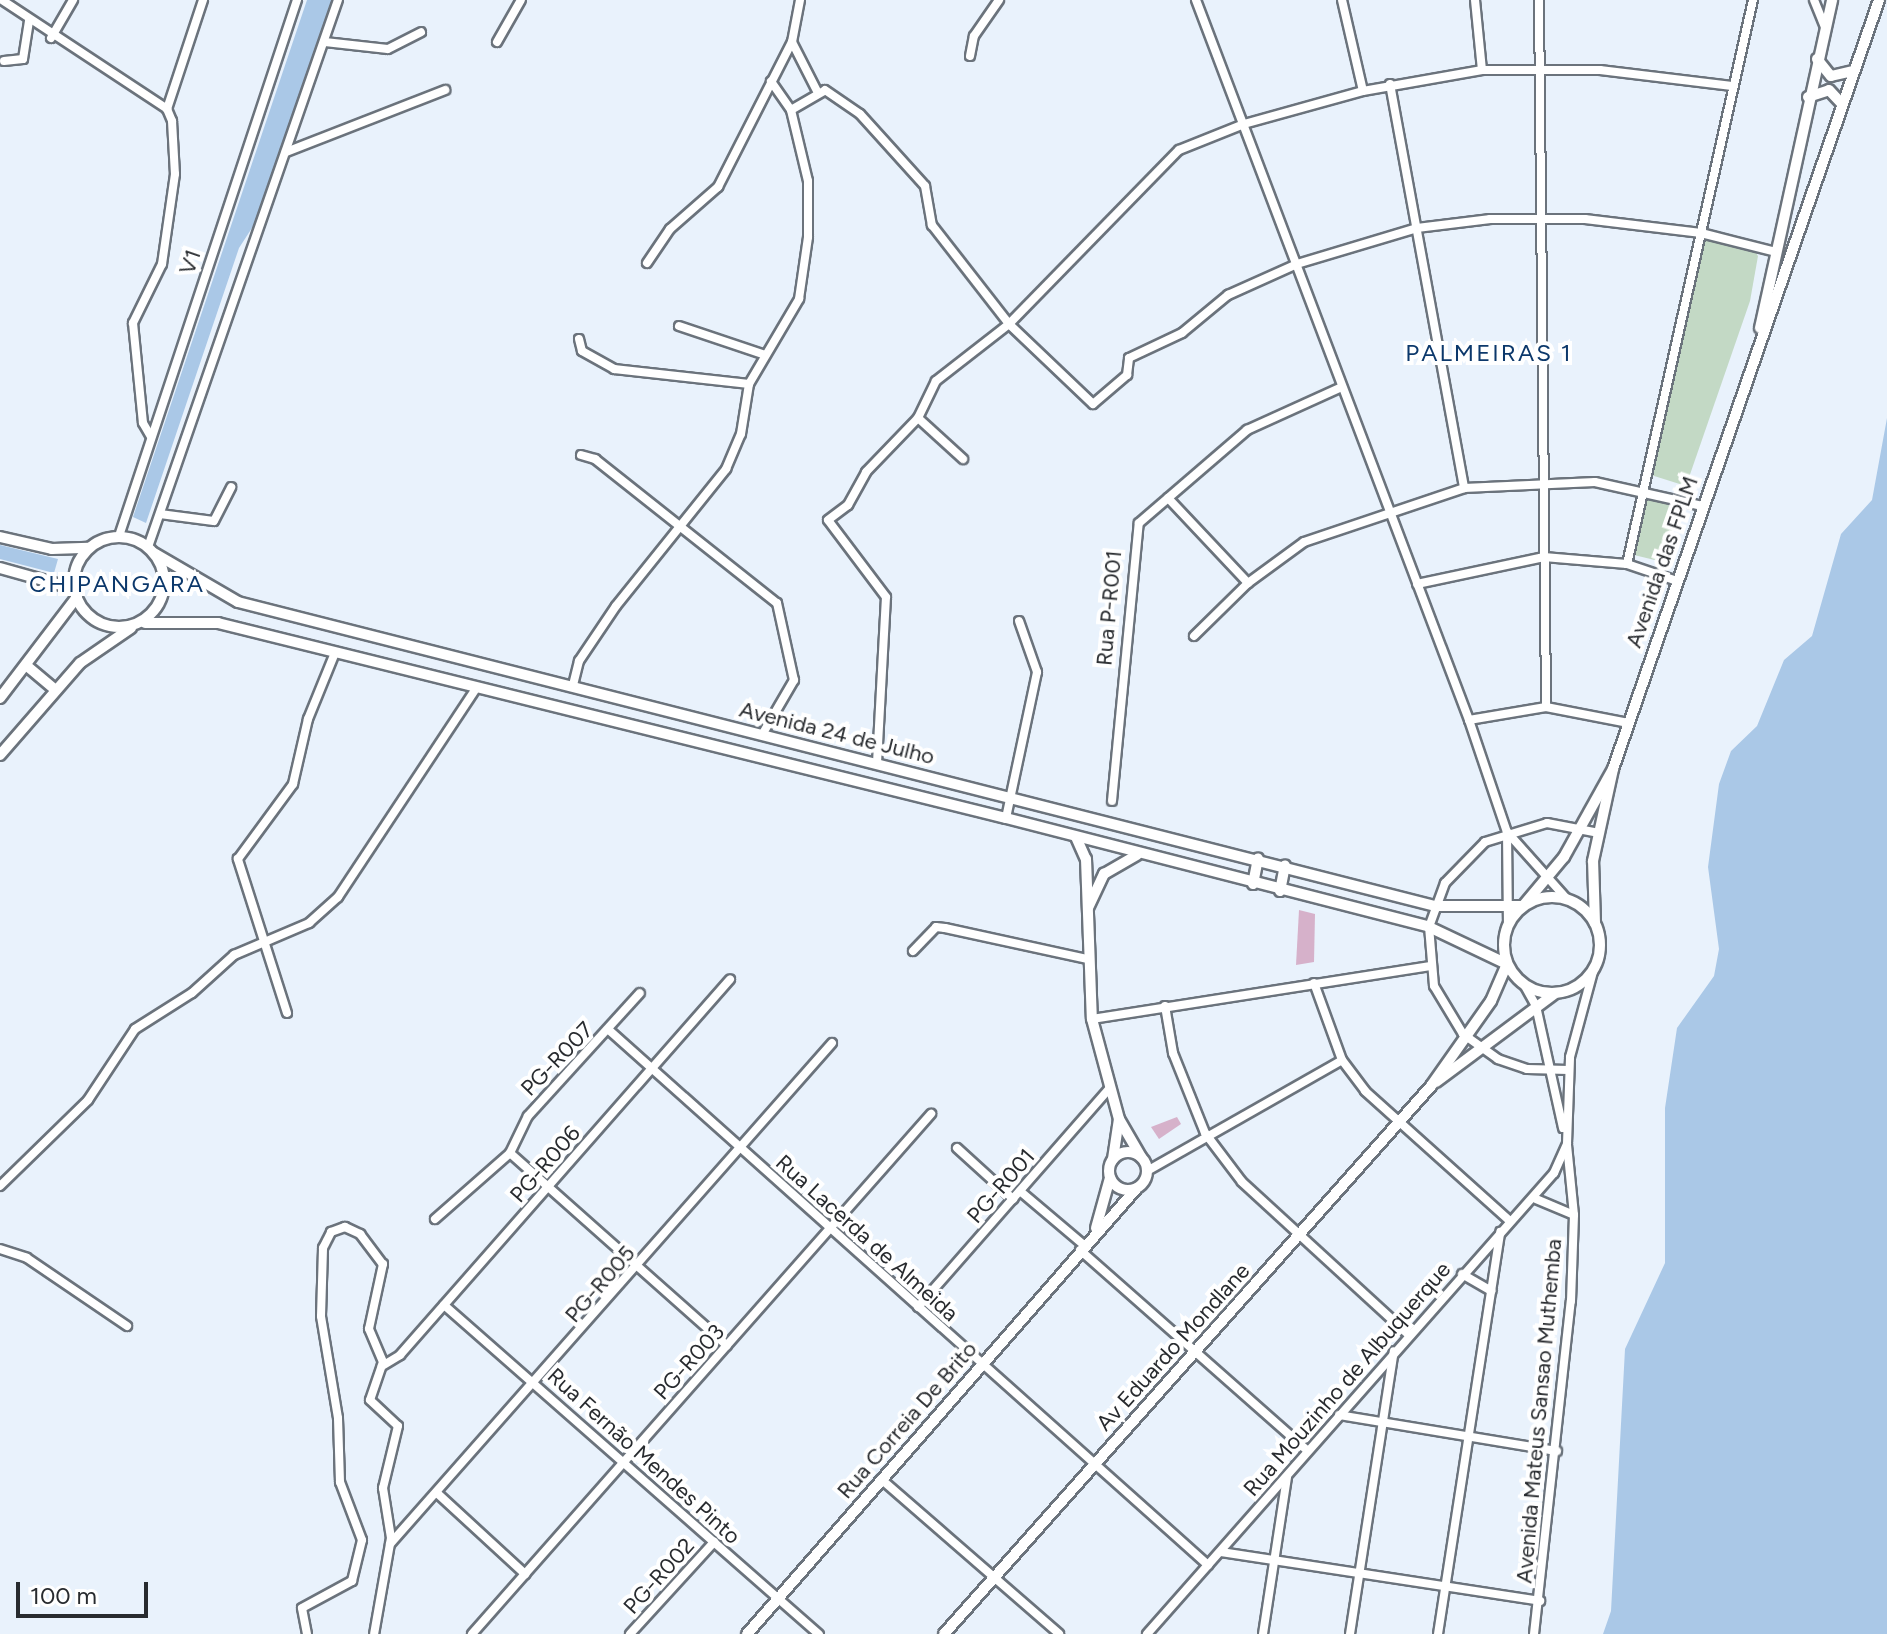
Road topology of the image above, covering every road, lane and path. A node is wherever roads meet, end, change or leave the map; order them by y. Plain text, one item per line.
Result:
1 (2, 0) edge
2 (73, 0) edge
3 (203, 0) edge
4 (297, 0) edge
5 (338, 0) edge
6 (521, 0) edge
7 (800, 0) edge
8 (999, 0) edge
9 (1197, 0) edge
10 (1342, 0) edge
11 (1475, 0) edge
12 (1539, 0) edge
13 (1753, 0) edge
14 (1814, 0) edge
15 (1832, 0) edge
16 (1879, 0) edge
17 (29, 20) junction
18 (1825, 27) junction
19 (421, 32) dead end
20 (51, 38) junction
21 (325, 42) junction
22 (497, 42) dead end
23 (792, 42) junction
24 (970, 56) dead end
25 (1817, 59) junction
26 (4, 61) dead end
27 (1541, 68) junction
28 (1482, 70) junction
29 (1853, 71) junction
30 (771, 81) junction
31 (1390, 84) junction
32 (1732, 86) junction
33 (445, 90) dead end
34 (817, 91) junction
35 (1363, 91) junction
36 (1808, 97) junction
37 (1842, 104) junction
38 (167, 109) junction
39 (791, 110) junction
40 (1244, 124) junction
41 (286, 152) junction
42 (1541, 217) junction
43 (1417, 228) junction
44 (1701, 233) junction
45 (1776, 252) junction
46 (647, 263) dead end
47 (1297, 264) junction
48 (1009, 324) junction
49 (679, 326) dead end
50 (579, 339) dead end
51 (762, 354) junction
52 (1751, 369) junction
53 (749, 384) junction
54 (1342, 387) junction
55 (918, 418) junction
56 (151, 437) junction
57 (581, 455) dead end
58 (963, 459) dead end
59 (1542, 480) junction
60 (231, 487) dead end
61 (1464, 488) junction
62 (1643, 488) junction
63 (1168, 498) junction
64 (1702, 506) junction
65 (1388, 510) junction
66 (160, 514) junction
67 (678, 529) junction
68 (119, 536) junction
69 (0, 537) edge
70 (89, 548) junction
71 (151, 550) junction
72 (1544, 557) junction
73 (1627, 564) junction
74 (0, 568) edge
75 (1677, 581) junction
76 (1248, 583) junction
77 (1417, 584) junction
78 (76, 593) junction
79 (1019, 621) dead end
80 (145, 623) junction
81 (133, 627) junction
82 (1194, 636) dead end
83 (335, 653) junction
84 (27, 666) junction
85 (573, 685) junction
86 (54, 689) junction
87 (475, 690) junction
88 (0, 698) edge
89 (1546, 707) junction
90 (1469, 720) junction
91 (1628, 723) junction
92 (730, 727) junction
93 (757, 734) junction
94 (725, 749) junction
95 (0, 755) edge
96 (746, 755) junction
97 (877, 763) junction
98 (1613, 769) junction
99 (986, 791) junction
100 (1010, 797) junction
101 (1112, 801) dead end
102 (980, 813) junction
103 (1006, 818) junction
104 (1583, 827) junction
105 (1507, 832) junction
106 (1599, 833) junction
107 (1076, 837) junction
108 (1138, 855) junction
109 (1258, 858) junction
110 (1285, 865) junction
111 (1547, 881) junction
112 (1253, 884) junction
113 (1280, 891) junction
114 (1567, 899) junction
115 (1435, 906) junction
116 (1523, 906) junction
117 (1507, 908) junction
118 (1087, 910) junction
119 (1595, 923) junction
120 (1508, 926) junction
121 (1429, 927) junction
122 (264, 942) junction
123 (913, 951) dead end
124 (1087, 959) junction
125 (1507, 964) junction
126 (1429, 966) junction
127 (1593, 972) junction
128 (730, 980) dead end
129 (1314, 983) junction
130 (1525, 986) junction
131 (640, 993) dead end
132 (1554, 994) junction
133 (1165, 1006) junction
134 (1536, 1006) junction
135 (287, 1013) dead end
136 (1092, 1019) junction
137 (610, 1031) junction
138 (1463, 1034) junction
139 (832, 1043) dead end
140 (1480, 1049) junction
141 (1342, 1060) junction
142 (652, 1066) junction
143 (1569, 1070) junction
144 (1552, 1071) junction
145 (1431, 1086) junction
146 (1110, 1088) junction
147 (931, 1114) dead end
148 (1119, 1119) junction
149 (1397, 1123) junction
150 (1205, 1133) junction
151 (1567, 1144) junction
152 (957, 1148) dead end
153 (741, 1149) junction
154 (510, 1153) junction
155 (1141, 1157) junction
156 (1113, 1159) junction
157 (1147, 1171) junction
158 (1110, 1178) junction
159 (0, 1186) edge
160 (548, 1188) junction
161 (1136, 1189) junction
162 (1020, 1191) junction
163 (1013, 1199) junction
164 (1536, 1199) junction
165 (1574, 1215) junction
166 (435, 1219) dead end
167 (1510, 1221) junction
168 (1096, 1230) junction
169 (831, 1232) junction
170 (1500, 1232) junction
171 (1298, 1237) junction
172 (1082, 1247) junction
173 (0, 1249) edge
174 (641, 1265) junction
175 (1462, 1274) junction
176 (1491, 1291) junction
177 (444, 1305) junction
178 (918, 1307) junction
179 (127, 1326) dead end
180 (1408, 1334) junction
181 (727, 1346) junction
182 (1195, 1349) junction
183 (1395, 1350) junction
184 (981, 1364) junction
185 (382, 1366) junction
186 (536, 1384) junction
187 (1339, 1415) junction
188 (1382, 1424) junction
189 (1469, 1438) junction
190 (1307, 1450) junction
191 (1557, 1451) junction
192 (624, 1461) junction
193 (1097, 1464) junction
194 (1287, 1476) junction
195 (881, 1479) junction
196 (437, 1493) junction
197 (714, 1542) junction
198 (390, 1545) junction
199 (1221, 1552) junction
200 (1275, 1560) junction
201 (1208, 1565) junction
202 (1360, 1571) junction
203 (525, 1574) junction
204 (995, 1577) junction
205 (1446, 1584) junction
206 (780, 1600) junction
207 (1540, 1601) junction
208 (307, 1634) edge
209 (374, 1634) edge
210 (472, 1634) edge
211 (630, 1634) edge
212 (747, 1634) edge
213 (819, 1634) edge
214 (944, 1634) edge
215 (1059, 1634) edge
216 (1147, 1634) edge
217 (1263, 1634) edge
218 (1350, 1634) edge
219 (1438, 1634) edge
220 (1534, 1634) edge

1 - 17 street
2 - 20 street
3 - 38 street
4 - 56 street, V1
5 - 21 street
6 - 22 street
7 - 23 street
8 - 24 street
9 - 40 street
10 - 35 street
11 - 28 street
12 - 27 street
13 - 32 street
14 - 18 street
15 - 18 street
16 - 29 street
17 - 20 street
17 - 26 street
18 - 25 street
19 - 21 street
20 - 38 street
21 - 41 street
23 - 30 street
23 - 34 street
25 - 29 street
25 - 36 street
27 - 28 street
27 - 32 street
27 - 42 street
28 - 31 street
29 - 37 street
30 - 39 street
30 - 46 street
31 - 35 street
31 - 43 street
32 - 44 street
33 - 41 street
34 - 39 street
34 - 48 street
35 - 40 street
36 - 37 street
36 - 45 street
37 - 52 street
38 - 56 street
39 - 51 street
40 - 47 street
40 - 48 street
41 - 66 street
42 - 43 street
42 - 44 street
42 - 59 street
43 - 47 street
43 - 61 street
44 - 45 street
44 - 62 street
45 - 52 street
47 - 48 street
47 - 54 street
48 - 55 street
49 - 51 street
50 - 53 street
51 - 53 street
52 - 64 street, Avenida das FPLM
53 - 67 street
54 - 63 street, Rua P-R001
54 - 65 street
55 - 58 street
55 - 97 street
56 - 68 street, V1
57 - 67 street
59 - 61 street
59 - 62 street
59 - 72 street
60 - 66 street
61 - 65 street
62 - 64 street
62 - 73 street
63 - 76 street
63 - 101 street, Rua P-R001
64 - 75 street, Avenida das FPLM
65 - 76 street
65 - 77 street
66 - 71 street
67 - 85 street
67 - 93 street
68 - 70 street
68 - 71 street
69 - 70 street
70 - 78 street
71 - 80 street
71 - 85 street, Avenida 24 de Julho
72 - 73 street
72 - 77 street
72 - 89 street
73 - 75 street
74 - 78 street
75 - 91 street, Avenida das FPLM
76 - 82 street
77 - 90 street
78 - 81 street
78 - 84 street
79 - 100 street
80 - 81 street
80 - 83 street, Avenida 24 de Julho
81 - 86 street
83 - 87 street, Avenida 24 de Julho
83 - 122 street
84 - 86 street
84 - 88 street
85 - 92 street, Avenida 24 de Julho
86 - 95 street
87 - 94 street, Avenida 24 de Julho
87 - 122 street
89 - 90 street
89 - 91 street
90 - 105 street
91 - 98 street, Avenida das FPLM
92 - 93 street, Avenida 24 de Julho
92 - 94 street
93 - 96 street
93 - 97 street, Avenida 24 de Julho
94 - 96 street, Avenida 24 de Julho
96 - 102 street, Avenida 24 de Julho
97 - 99 street, Avenida 24 de Julho
98 - 104 street, Avenida das FPLM
98 - 106 street, Avenida das FPLM
99 - 100 street, Avenida 24 de Julho
99 - 102 street
100 - 103 street
100 - 109 street, Avenida 24 de Julho
102 - 103 street, Avenida 24 de Julho
103 - 107 street, Avenida 24 de Julho
104 - 105 street
104 - 106 street
104 - 111 street, Avenida das FPLM
105 - 111 street
105 - 115 street
105 - 117 street
106 - 119 street, Avenida das FPLM
107 - 108 street, Avenida 24 de Julho
107 - 118 street
108 - 112 street, Avenida 24 de Julho
108 - 118 street
109 - 110 street, Avenida 24 de Julho
109 - 112 street
110 - 113 street
110 - 115 street, Avenida 24 de Julho
111 - 114 street
111 - 116 street, Avenida das FPLM
112 - 113 street, Avenida 24 de Julho
113 - 121 street, Avenida 24 de Julho
114 - 116 street
114 - 119 street
115 - 117 street, Avenida 24 de Julho
115 - 121 street
116 - 117 street, Avenida 24 de Julho
116 - 120 street
117 - 120 street
118 - 124 street
119 - 127 street
120 - 125 street
121 - 125 street, Avenida 24 de Julho
121 - 126 street
122 - 135 street
122 - 159 street
123 - 124 street
124 - 136 street
125 - 130 street
125 - 138 street
126 - 129 street
126 - 138 street
127 - 132 street
127 - 143 street
128 - 142 street, PG-R006
129 - 133 street
129 - 141 street
130 - 132 street
130 - 134 street
131 - 137 street, PG-R007
132 - 134 street
133 - 136 street
133 - 150 street
134 - 140 street
134 - 144 street
136 - 146 street
137 - 142 street, Rua Lacerda de Almeida
137 - 154 street, PG-R007
138 - 140 street
138 - 145 street
139 - 153 street, PG-R005
140 - 144 street
140 - 145 street
141 - 149 street
141 - 150 street
142 - 153 street, Rua Lacerda de Almeida
142 - 160 street, PG-R006
143 - 144 street
143 - 151 street
144 - 151 street
145 - 149 street, Av Eduardo Mondlane
146 - 148 street
146 - 162 street, PG-R001
147 - 169 street, PG-R003
148 - 155 street
148 - 156 street
149 - 167 street
149 - 171 street, Av Eduardo Mondlane
150 - 157 street
150 - 171 street
151 - 164 street, Rua Mouzinho de Albuquerque
151 - 165 street, Avenida Mateus Sansao Muthemba
152 - 163 street
153 - 169 street, Rua Lacerda de Almeida
153 - 174 street, PG-R005
154 - 160 street
154 - 166 street, PG-R007
155 - 156 street
155 - 157 street
156 - 158 street
157 - 161 street
158 - 161 street
158 - 168 street
160 - 174 street
160 - 177 street, PG-R006
161 - 168 street, Rua Correia De Brito
162 - 163 street, PG-R001
162 - 172 street
163 - 178 street, PG-R001
164 - 165 street
164 - 167 street, Rua Mouzinho de Albuquerque
165 - 191 street, Avenida Mateus Sansao Muthemba
167 - 170 street, Rua Mouzinho de Albuquerque
168 - 172 street, Rua Correia De Brito
169 - 178 street, Rua Lacerda de Almeida
169 - 181 street, PG-R003
170 - 175 street, Rua Mouzinho de Albuquerque
170 - 176 street
171 - 180 street
171 - 182 street, Av Eduardo Mondlane
172 - 182 street
172 - 184 street, Rua Correia De Brito
173 - 179 street
174 - 181 street
174 - 186 street, PG-R005
175 - 176 street
175 - 180 street, Rua Mouzinho de Albuquerque
176 - 189 street
177 - 185 street, PG-R006
177 - 186 street, Rua Fernão Mendes Pinto
178 - 184 street, Rua Lacerda de Almeida
180 - 183 street, Rua Mouzinho de Albuquerque
181 - 192 street, PG-R003
182 - 190 street
182 - 193 street, Av Eduardo Mondlane
183 - 187 street, Rua Mouzinho de Albuquerque
183 - 188 street
184 - 193 street, Rua Lacerda de Almeida
184 - 195 street, Rua Correia De Brito
185 - 198 street
185 - 208 street
186 - 192 street, Rua Fernão Mendes Pinto
186 - 196 street, PG-R005
187 - 188 street
187 - 190 street, Rua Mouzinho de Albuquerque
188 - 189 street
188 - 202 street
189 - 191 street
189 - 205 street
190 - 194 street, Rua Mouzinho de Albuquerque
191 - 207 street, Avenida Mateus Sansao Muthemba
192 - 197 street, Rua Fernão Mendes Pinto
192 - 203 street, PG-R003
193 - 201 street, Rua Lacerda de Almeida
193 - 204 street, Av Eduardo Mondlane
194 - 199 street, Rua Mouzinho de Albuquerque
194 - 200 street
195 - 204 street
195 - 206 street, Rua Correia De Brito
196 - 198 street, PG-R005
196 - 203 street
197 - 206 street, Rua Fernão Mendes Pinto
197 - 211 street, PG-R002
198 - 209 street
199 - 200 street
199 - 201 street, Rua Mouzinho de Albuquerque
200 - 202 street
200 - 217 street
201 - 216 street, Rua Mouzinho de Albuquerque
202 - 205 street
202 - 218 street
203 - 210 street, PG-R003
204 - 214 street, Av Eduardo Mondlane
204 - 215 street
205 - 207 street
205 - 219 street
206 - 212 street, Rua Correia De Brito
206 - 213 street, Rua Fernão Mendes Pinto
207 - 220 street, Avenida Mateus Sansao Muthemba

